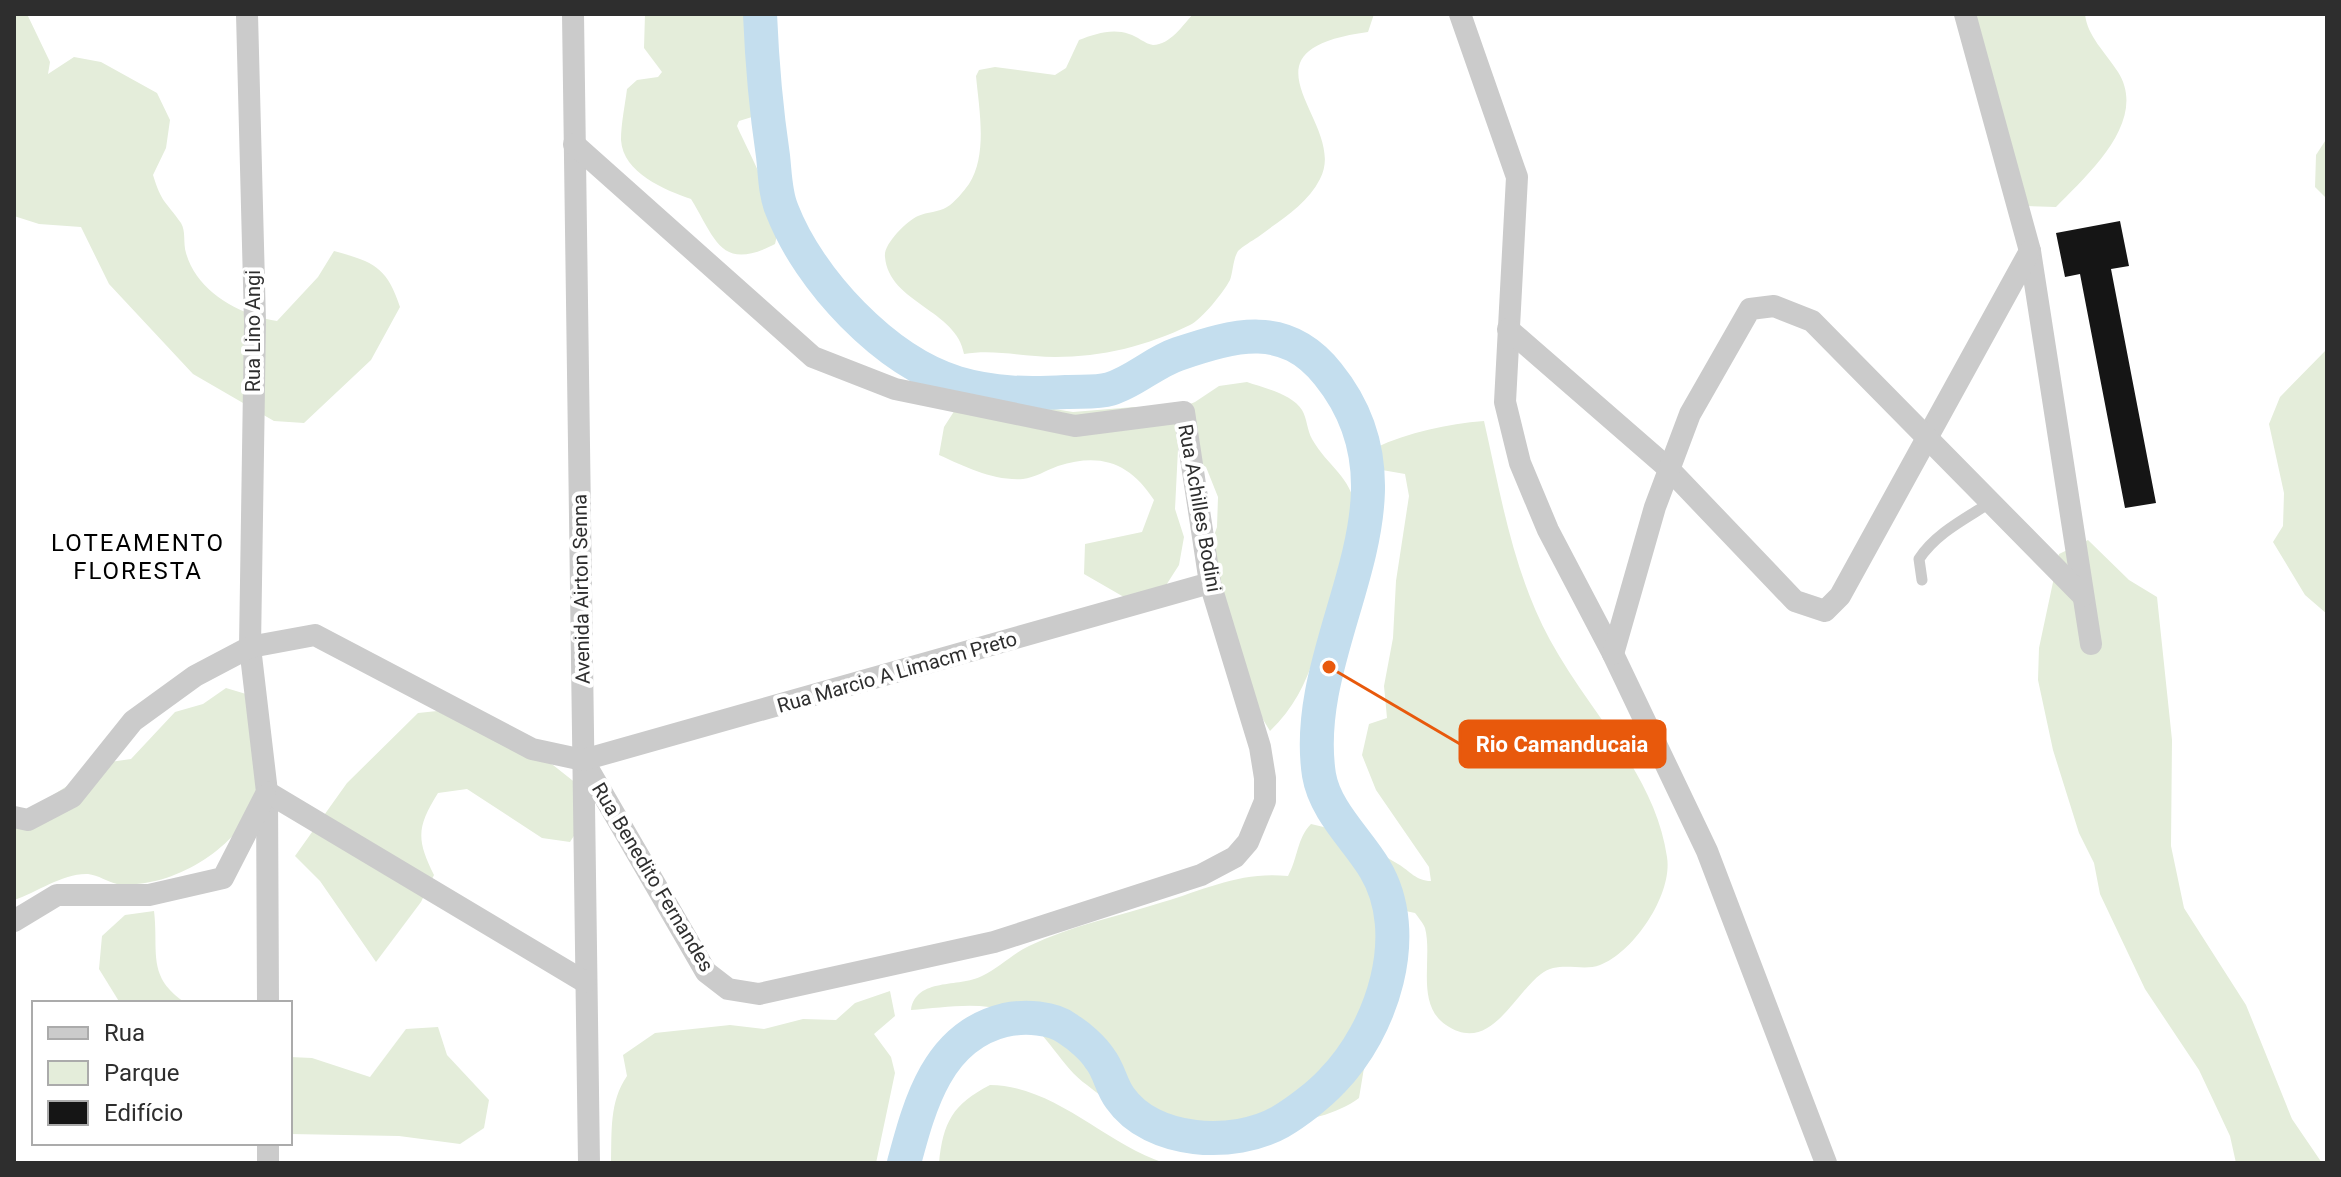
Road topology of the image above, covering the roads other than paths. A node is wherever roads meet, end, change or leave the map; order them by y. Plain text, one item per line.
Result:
1 (247, 14) edge
2 (573, 14) edge
3 (1460, 14) edge
4 (1965, 14) edge
5 (574, 144) junction
6 (2030, 251) junction
7 (1508, 329) junction
8 (1925, 436) junction
9 (1669, 469) junction
10 (1991, 502) junction
11 (1922, 580) dead end
12 (1210, 583) junction
13 (2083, 596) junction
14 (2091, 644) dead end
15 (250, 647) junction
16 (1613, 654) junction
17 (583, 760) junction
18 (267, 792) junction
19 (14, 817) edge
20 (14, 921) edge
21 (585, 982) junction
22 (728, 989) joint
23 (268, 1001) edge
24 (589, 1163) edge
25 (1826, 1163) edge

1 - 15 street, Rua Lino Angi
2 - 5 street, Avenida Airton Senna
3 - 7 street
4 - 6 street
5 - 12 street, Rua Achilles Bodini
5 - 17 street, Avenida Airton Senna
6 - 8 street
6 - 13 street
7 - 9 street
7 - 16 street
8 - 9 street
8 - 9 street
8 - 10 street
9 - 16 street
10 - 11 lane
10 - 13 street
12 - 17 street, Rua Marcio A Limacm Preto
12 - 22 street, Rua Achilles Bodini
13 - 14 street
15 - 17 street
15 - 18 street, Rua Lino Angi
15 - 19 street
16 - 25 street
17 - 21 street, Avenida Airton Senna
17 - 22 street, Rua Benedito Fernandes
18 - 20 street
18 - 21 street
18 - 23 street, Rua Lino Angi
21 - 24 street, Avenida Airton Senna

